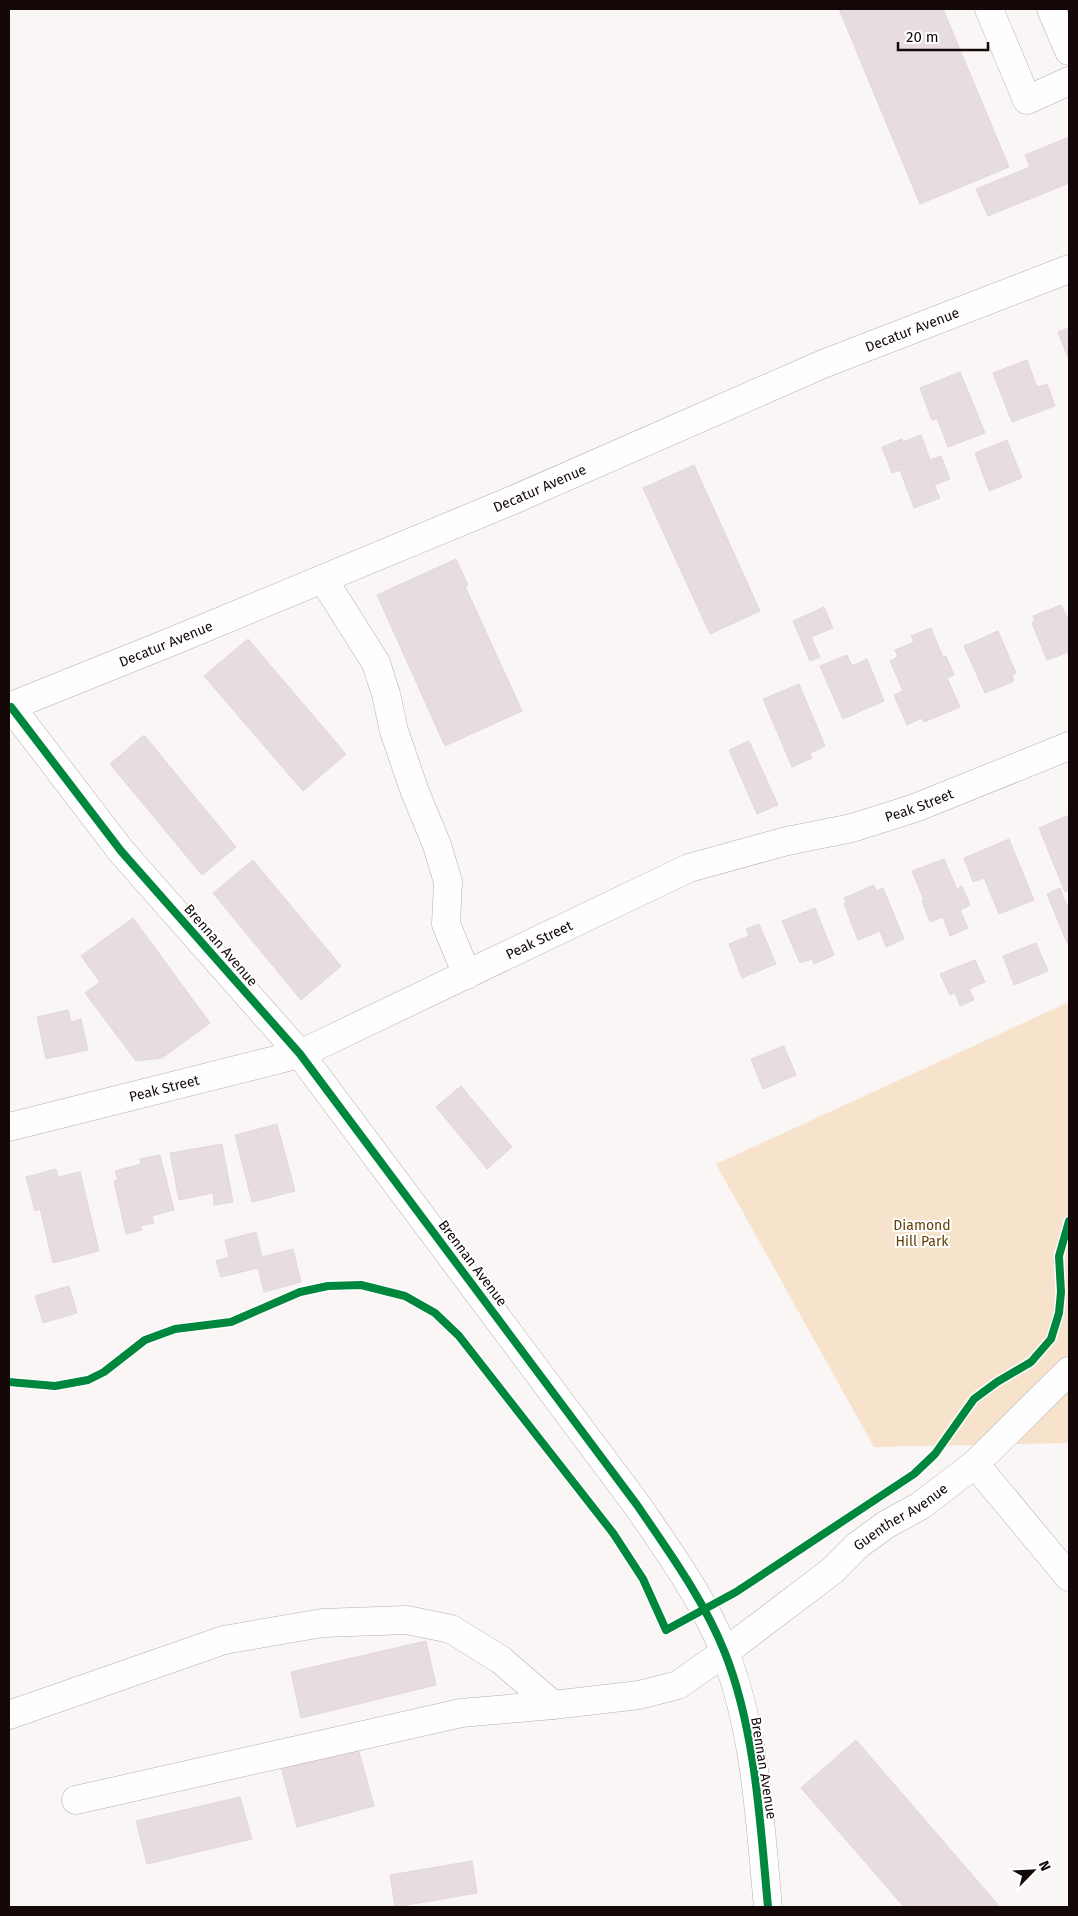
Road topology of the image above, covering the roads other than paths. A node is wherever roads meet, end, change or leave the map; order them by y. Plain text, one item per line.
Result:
1 (989, 9) edge
2 (1051, 9) edge
3 (1069, 51) edge
4 (1069, 81) edge
5 (1069, 269) edge
6 (323, 579) junction
7 (10, 707) edge
8 (1069, 746) edge
9 (466, 975) junction
10 (300, 1054) junction
11 (9, 1127) edge
12 (1069, 1371) edge
13 (975, 1464) junction
14 (1069, 1577) edge
15 (725, 1652) junction
16 (553, 1705) junction
17 (9, 1715) edge
18 (76, 1800) dead end
19 (768, 1907) edge

1 - 4 street
2 - 3 street
5 - 6 street, Decatur Avenue
6 - 7 street, Decatur Avenue
6 - 9 street
7 - 10 street, Brennan Avenue
8 - 9 street, Peak Street
9 - 10 street, Peak Street
10 - 11 street, Peak Street
10 - 15 street, Brennan Avenue
12 - 13 street, Guenther Avenue
13 - 14 street
13 - 15 street, Guenther Avenue
15 - 16 street, Guenther Avenue
15 - 19 street, Brennan Avenue
16 - 17 street
16 - 18 street, Guenther Avenue

